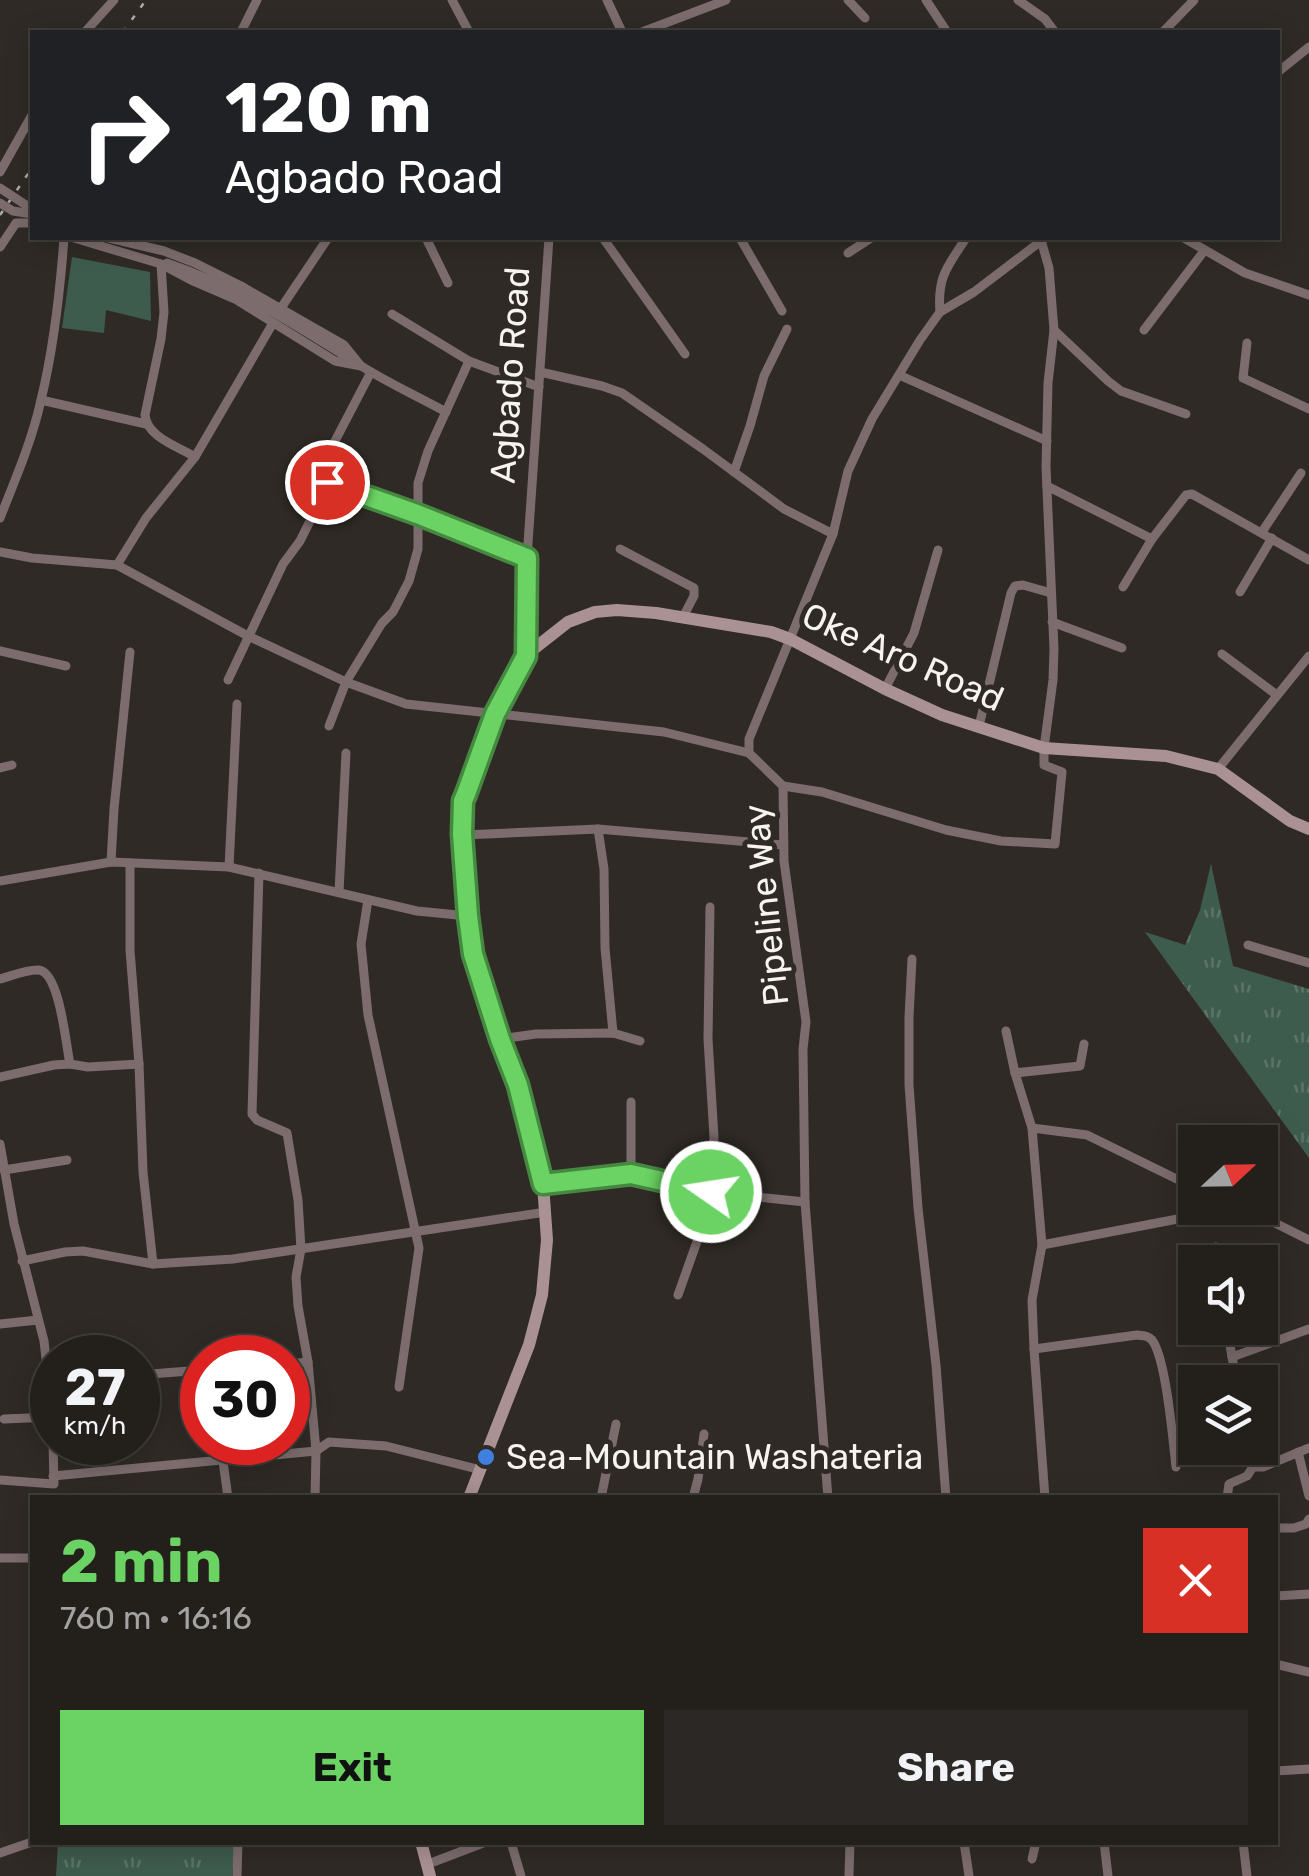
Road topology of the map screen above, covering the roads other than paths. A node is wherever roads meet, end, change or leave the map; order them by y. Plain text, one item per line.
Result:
1 (114, 0) edge
2 (257, 0) edge
3 (452, 0) edge
4 (607, 0) edge
5 (726, 0) edge
6 (848, 0) edge
7 (926, 0) edge
8 (1018, 0) edge
9 (1194, 0) edge
10 (866, 18) dead end
11 (87, 30) edge
12 (242, 30) edge
13 (468, 30) edge
14 (621, 30) edge
15 (647, 30) edge
16 (946, 30) edge
17 (1053, 30) edge
18 (1165, 30) edge
19 (1309, 47) edge
20 (1280, 70) edge
21 (30, 119) edge
22 (0, 172) edge
23 (0, 188) edge
24 (0, 203) edge
25 (30, 210) edge
26 (30, 212) edge
27 (30, 223) edge
28 (64, 240) edge
29 (81, 240) edge
30 (101, 240) edge
31 (117, 240) edge
32 (327, 240) edge
33 (427, 240) edge
34 (549, 240) edge
35 (604, 240) edge
36 (741, 240) edge
37 (868, 240) edge
38 (965, 240) edge
39 (1042, 240) edge
40 (1043, 240) edge
41 (1187, 240) edge
42 (0, 247) edge
43 (1204, 251) junction
44 (848, 253) dead end
45 (160, 264) junction
46 (448, 283) dead end
47 (1308, 293) edge
48 (281, 308) junction
49 (782, 311) dead end
50 (940, 312) junction
51 (392, 314) dead end
52 (273, 323) junction
53 (787, 329) dead end
54 (1054, 330) junction
55 (1144, 330) dead end
56 (1247, 343) dead end
57 (685, 354) dead end
58 (470, 361) junction
59 (366, 369) junction
60 (540, 372) junction
61 (900, 375) junction
62 (539, 386) junction
63 (41, 400) junction
64 (1309, 409) edge
65 (446, 412) junction
66 (1186, 414) dead end
67 (146, 424) junction
68 (1047, 441) junction
69 (195, 457) junction
70 (734, 472) junction
71 (1302, 473) dead end
72 (327, 482) junction
73 (1047, 486) junction
74 (417, 514) junction
75 (0, 518) edge
76 (833, 534) junction
77 (1267, 535) junction
78 (1152, 539) junction
79 (620, 549) dead end
80 (938, 550) dead end
81 (0, 552) edge
82 (527, 558) junction
83 (1309, 560) edge
84 (117, 564) junction
85 (1124, 587) dead end
86 (1240, 592) dead end
87 (1050, 593) junction
88 (683, 617) junction
89 (1052, 622) junction
90 (248, 636) junction
91 (790, 638) junction
92 (1122, 648) dead end
93 (0, 651) edge
94 (130, 652) dead end
95 (1222, 654) dead end
96 (526, 656) junction
97 (1309, 656) edge
98 (66, 666) dead end
99 (228, 680) dead end
100 (346, 682) junction
101 (885, 689) junction
102 (1278, 695) junction
103 (237, 704) dead end
104 (495, 714) junction
105 (329, 726) dead end
106 (979, 726) junction
107 (1044, 748) junction
108 (346, 754) dead end
109 (749, 754) junction
110 (12, 766) dead end
111 (0, 768) edge
112 (1218, 769) junction
113 (783, 786) junction
114 (598, 829) junction
115 (1309, 829) edge
116 (462, 834) junction
117 (783, 845) junction
118 (110, 862) junction
119 (130, 863) junction
120 (229, 867) junction
121 (259, 873) junction
122 (0, 880) edge
123 (338, 892) junction
124 (368, 900) junction
125 (710, 907) dead end
126 (468, 916) junction
127 (1248, 946) dead end
128 (912, 959) dead end
129 (1309, 963) edge
130 (0, 979) edge
131 (1006, 1031) dead end
132 (612, 1033) junction
133 (500, 1039) junction
134 (640, 1042) dead end
135 (1084, 1044) dead end
136 (70, 1064) junction
137 (139, 1064) junction
138 (1015, 1072) junction
139 (0, 1077) edge
140 (631, 1102) dead end
141 (1032, 1128) junction
142 (0, 1144) edge
143 (67, 1160) dead end
144 (4, 1170) junction
145 (631, 1174) junction
146 (1178, 1180) edge
147 (543, 1184) junction
148 (711, 1192) junction
149 (805, 1202) junction
150 (546, 1212) junction
151 (1178, 1219) edge
152 (14, 1224) junction
153 (1278, 1225) edge
154 (0, 1228) edge
155 (416, 1232) junction
156 (1309, 1240) edge
157 (1042, 1244) junction
158 (301, 1249) junction
159 (22, 1261) junction
160 (153, 1264) junction
161 (678, 1295) dead end
162 (38, 1320) junction
163 (0, 1324) edge
164 (1309, 1329) edge
165 (42, 1335) edge
166 (303, 1335) edge
167 (1230, 1345) edge
168 (1034, 1349) junction
169 (1232, 1357) junction
170 (1234, 1365) edge
171 (310, 1384) edge
172 (400, 1387) dead end
173 (30, 1418) edge
174 (4, 1419) dead end
175 (616, 1424) dead end
176 (704, 1434) dead end
177 (1309, 1448) edge
178 (310, 1451) edge
179 (316, 1451) junction
180 (1298, 1452) junction
181 (53, 1465) edge
182 (187, 1465) edge
183 (224, 1465) edge
184 (1176, 1467) dead end
185 (1253, 1467) joint
186 (480, 1470) junction
187 (0, 1480) edge
188 (54, 1480) junction
189 (55, 1495) edge
190 (228, 1495) edge
191 (315, 1495) edge
192 (470, 1495) edge
193 (602, 1495) edge
194 (694, 1495) edge
195 (828, 1495) edge
196 (946, 1495) edge
197 (1045, 1495) edge
198 (1228, 1495) edge
199 (1309, 1496) edge
200 (1309, 1519) edge
201 (1278, 1528) edge
202 (0, 1558) edge
203 (30, 1558) edge
204 (1309, 1594) edge
205 (1278, 1596) edge
206 (1278, 1665) edge
207 (1309, 1672) edge
208 (1309, 1768) edge
209 (1278, 1771) edge
210 (30, 1843) edge
211 (238, 1845) edge
212 (422, 1845) edge
213 (480, 1845) edge
214 (512, 1845) edge
215 (850, 1845) edge
216 (964, 1845) edge
217 (1035, 1845) edge
218 (1104, 1845) edge
219 (1243, 1845) edge
220 (0, 1853) edge
221 (1032, 1860) dead end
222 (429, 1870) edge
223 (237, 1876) edge
224 (521, 1876) edge
225 (849, 1876) edge
226 (969, 1876) edge
227 (1108, 1876) edge
228 (1248, 1876) edge

1 - 11 street
2 - 12 street
3 - 13 street
4 - 14 street
5 - 15 street
6 - 10 street
7 - 16 street
8 - 17 street
9 - 18 street
19 - 20 street
21 - 22 street
23 - 25 street, bridge
24 - 26 street
27 - 42 street
28 - 63 street
29 - 45 street
30 - 59 street
31 - 48 street
32 - 48 street
33 - 46 street
34 - 60 street, Agbado Road
35 - 57 street
36 - 49 street
37 - 44 street
38 - 50 street
39 - 50 street, Pipeline Way
40 - 54 street
41 - 43 street
43 - 47 street
43 - 55 street
45 - 52 street
45 - 67 street
48 - 59 street
50 - 61 street, Pipeline Way
51 - 58 street
52 - 59 street
52 - 69 street
53 - 70 street
54 - 66 street
54 - 68 street
56 - 64 street
58 - 62 street
58 - 65 street
59 - 65 street
59 - 72 street
60 - 62 street, Agbado Road
60 - 70 street
61 - 68 street
61 - 76 street, Pipeline Way
62 - 82 street, Agbado Road
63 - 67 street
63 - 75 street
65 - 74 street
67 - 69 street
68 - 73 street
69 - 84 street
70 - 76 street
71 - 77 street
72 - 74 street
72 - 90 street
73 - 78 street
73 - 87 street
74 - 82 street
74 - 100 street
76 - 91 street, Pipeline Way
77 - 78 street
77 - 83 street
77 - 86 street
78 - 85 street
79 - 88 street
80 - 101 street
81 - 84 street
82 - 96 street, Agbado Road
84 - 90 street
87 - 89 street
87 - 106 street
88 - 91 main road, Oke Aro Road
88 - 96 main road, Oke Aro Road
89 - 92 street
89 - 107 street
90 - 99 street
90 - 100 street
91 - 101 main road, Oke Aro Road
91 - 109 street, Pipeline Way
93 - 98 street
94 - 118 street
95 - 102 street
96 - 104 main road, Agbado Road
97 - 102 street
100 - 104 street
100 - 105 street
101 - 106 main road, Oke Aro Road
102 - 112 street
103 - 120 street
104 - 109 street
104 - 116 main road, Agbado Road
106 - 107 main road, Oke Aro Road
107 - 112 main road, Oke Aro Road
107 - 113 street
108 - 123 street
109 - 113 street, Pipeline Way
110 - 111 street
112 - 115 main road, Oke Aro Road
113 - 117 street, Pipeline Way
114 - 116 street
114 - 117 street
114 - 132 street
116 - 126 main road, Agbado Road
117 - 149 street, Pipeline Way
118 - 119 street
118 - 122 street
119 - 120 street
119 - 137 street
120 - 121 street
121 - 123 street
121 - 158 street
123 - 124 street
124 - 126 street
124 - 155 street
125 - 148 street
126 - 133 main road, Agbado Road
127 - 129 street
128 - 196 street
130 - 136 street
131 - 138 street
132 - 133 street
132 - 134 street
133 - 147 main road, Agbado Road
135 - 138 street
136 - 137 street
136 - 139 street
137 - 160 street
138 - 141 street
140 - 145 street
141 - 146 street
141 - 157 street
142 - 144 street
143 - 144 street
144 - 152 street
145 - 147 street
145 - 148 street
147 - 150 main road, Agbado Road
148 - 149 street
148 - 161 street
149 - 195 street, Pipeline Way
150 - 155 street
150 - 186 main road, Agbado Road
151 - 157 street
152 - 154 street
152 - 159 street
153 - 156 street
155 - 158 street
155 - 172 street
157 - 168 street
158 - 160 street
158 - 166 street
159 - 160 street
159 - 162 street
162 - 163 street
162 - 165 street
164 - 169 street
167 - 169 street
168 - 184 street
168 - 197 street
169 - 170 street
171 - 179 street
173 - 174 street
175 - 193 street
176 - 194 street
177 - 180 street
178 - 179 street
179 - 186 street
179 - 191 street
180 - 185 street
180 - 199 street
181 - 188 street
182 - 188 street
183 - 190 street
185 - 198 street
186 - 192 main road, Agbado Road
187 - 188 street
188 - 189 street
200 - 201 street
202 - 203 street
204 - 205 street
206 - 207 street
208 - 209 street
210 - 220 street
211 - 223 street
212 - 222 main road
213 - 222 street
214 - 224 street
215 - 225 street
216 - 226 street
217 - 221 street
218 - 227 street
219 - 228 street

